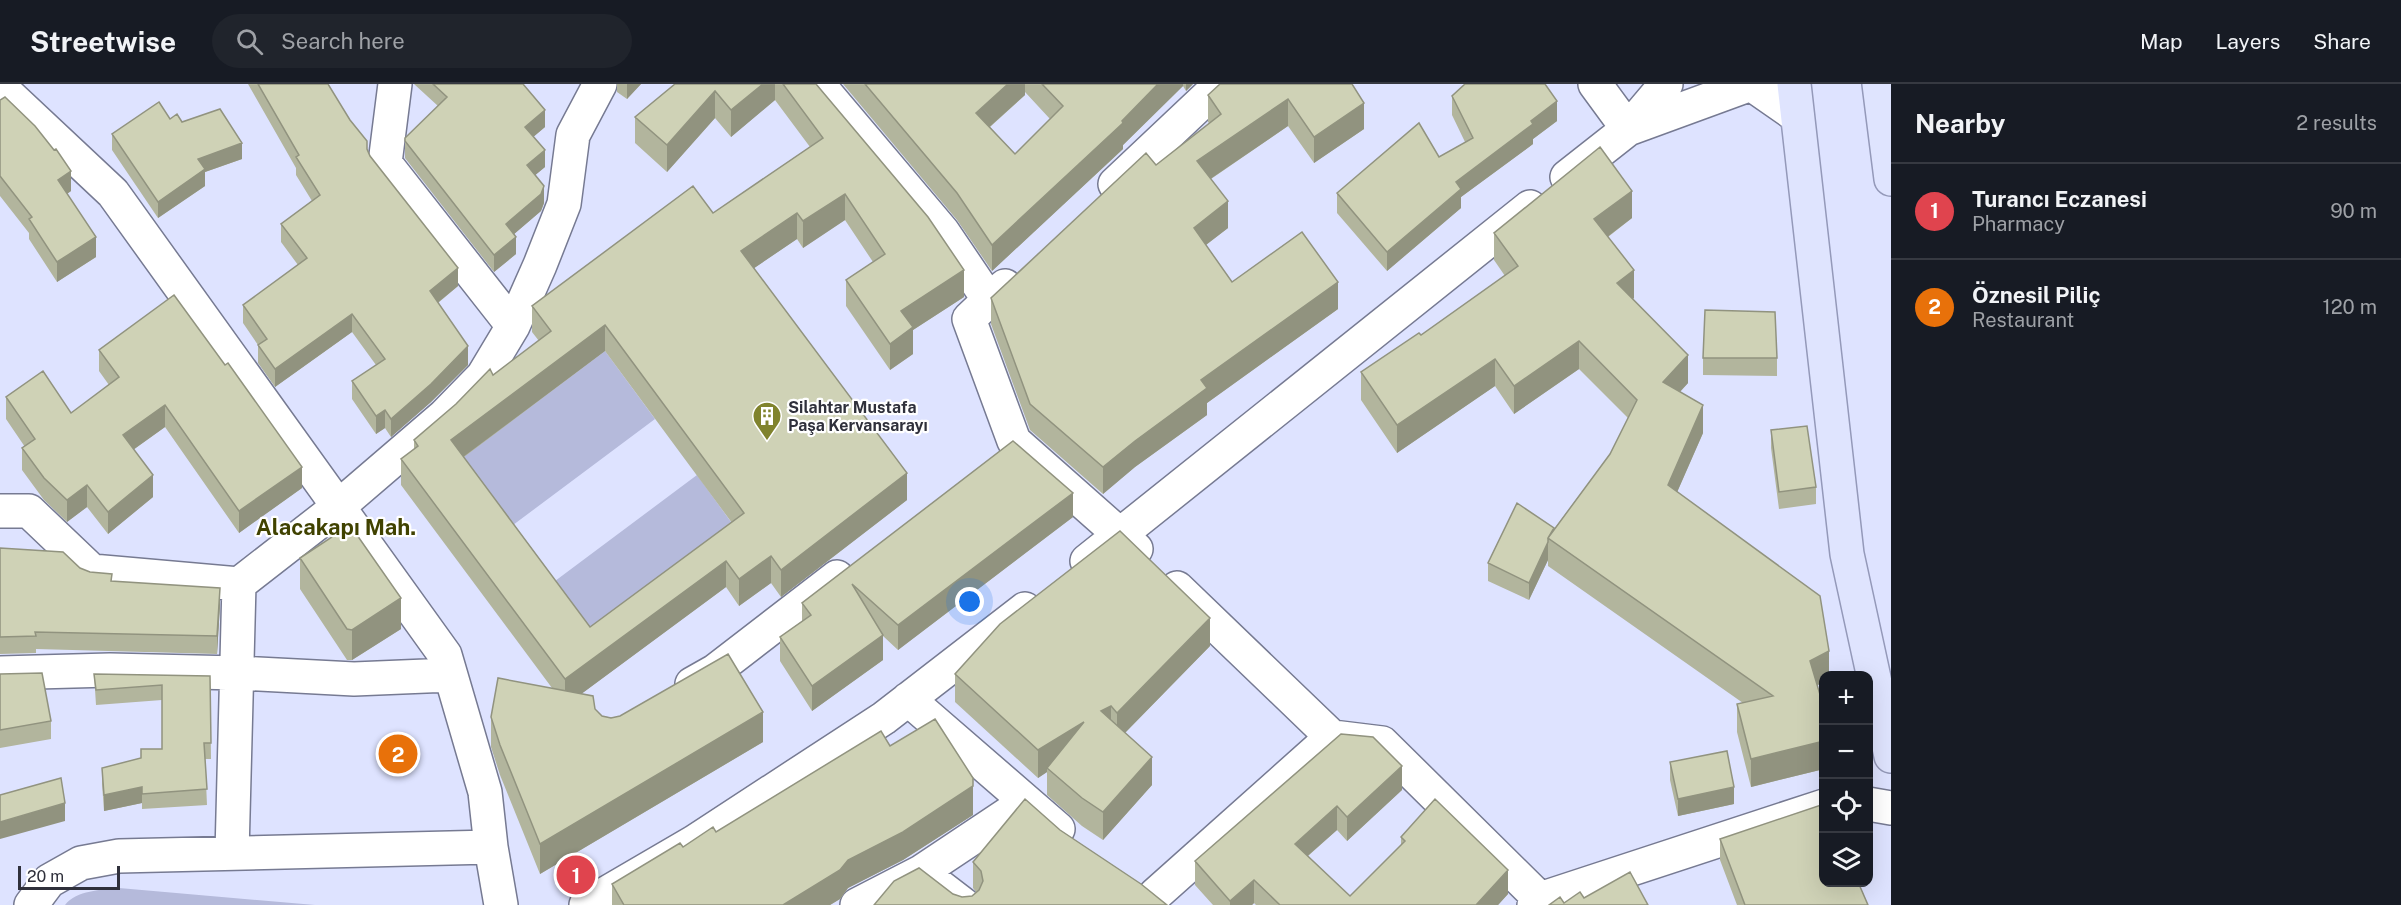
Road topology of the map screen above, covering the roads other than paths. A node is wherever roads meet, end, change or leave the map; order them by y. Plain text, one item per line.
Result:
1 (395, 84) edge
2 (600, 84) edge
3 (818, 84) edge
4 (1221, 84) edge
5 (1595, 84) edge
6 (1666, 84) edge
7 (1751, 84) edge
8 (1879, 84) edge
9 (0, 87) edge
10 (1795, 100) edge
11 (1628, 129) junction
12 (1891, 179) edge
13 (1094, 203) edge
14 (1024, 268) edge
15 (989, 300) junction
16 (513, 326) junction
17 (1014, 441) junction
18 (986, 463) edge
19 (338, 507) junction
20 (0, 511) edge
21 (1120, 534) junction
22 (865, 556) edge
23 (239, 584) junction
24 (0, 673) edge
25 (238, 673) junction
26 (450, 675) junction
27 (668, 698) edge
28 (908, 699) junction
29 (1332, 737) junction
30 (1891, 756) edge
31 (1026, 802) junction
32 (1873, 805) edge
33 (1819, 808) edge
34 (1891, 808) edge
35 (491, 847) junction
36 (1081, 847) edge
37 (232, 853) junction
38 (921, 872) junction
39 (1127, 877) edge
40 (1161, 900) edge
41 (1537, 902) edge
42 (31, 905) edge
43 (501, 905) edge
44 (586, 905) edge
45 (857, 905) edge
46 (964, 905) edge

1 - 16 street
2 - 16 street
3 - 15 street
4 - 13 street
5 - 11 street
6 - 11 street
7 - 10 street
7 - 11 street
8 - 12 main road
9 - 19 street
10 - 30 main road
11 - 21 street
14 - 15 street
15 - 17 street
16 - 19 street
17 - 18 street
17 - 21 street
19 - 23 street
19 - 26 street
20 - 23 street
21 - 28 street
21 - 29 street
22 - 27 street
23 - 25 street
24 - 25 street
25 - 26 street
25 - 37 street
26 - 35 street
28 - 31 street
28 - 44 street
29 - 40 street
29 - 41 street
31 - 36 street
31 - 38 street
32 - 34 street
33 - 41 street
35 - 37 street
35 - 43 street
37 - 42 street
38 - 45 street
38 - 46 street
39 - 40 street

